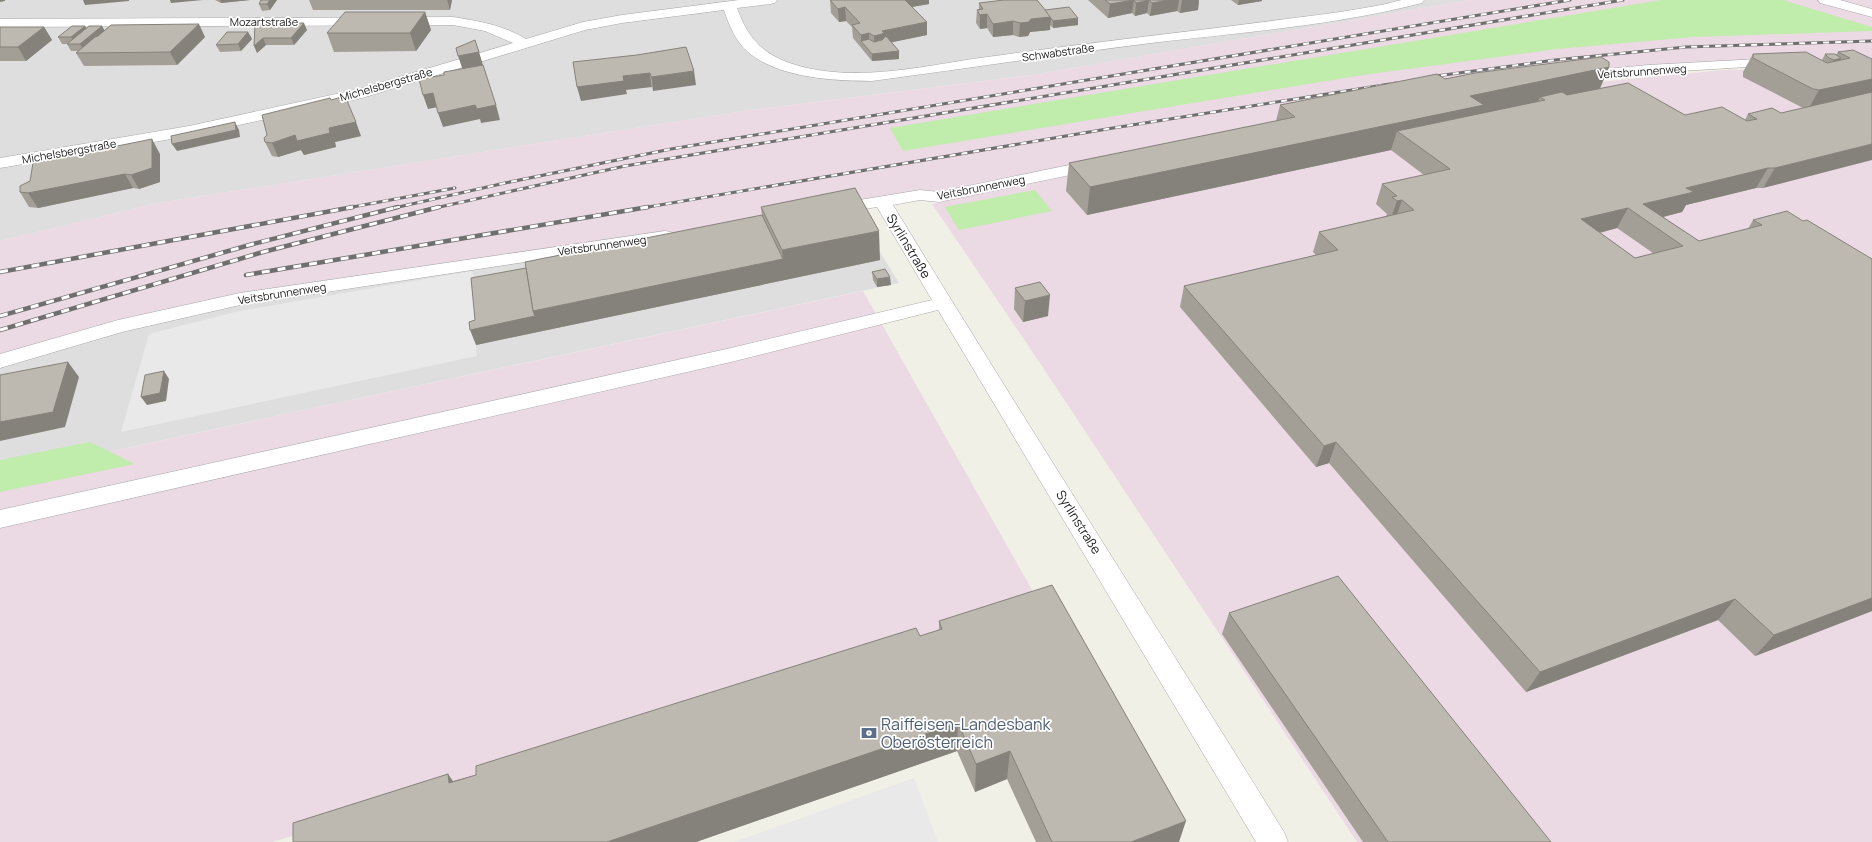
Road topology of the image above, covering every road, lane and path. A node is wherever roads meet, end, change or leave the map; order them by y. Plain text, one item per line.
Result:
1 (770, 0) edge
2 (1417, 0) edge
3 (1825, 0) edge
4 (728, 6) junction
5 (1872, 13) edge
6 (0, 23) edge
7 (523, 43) junction
8 (1788, 62) edge
9 (1563, 77) edge
10 (1110, 162) edge
11 (0, 163) edge
12 (883, 202) junction
13 (816, 213) edge
14 (680, 234) edge
15 (531, 255) junction
16 (474, 281) edge
17 (943, 303) junction
18 (0, 361) edge
19 (0, 518) edge
20 (1273, 842) edge

1 - 4 street, Michelsbergstraße
2 - 4 street, Schwabstraße
3 - 5 street
4 - 7 street, Michelsbergstraße
6 - 7 street, Mozartstraße
7 - 11 street, Michelsbergstraße
8 - 9 street, Veitsbrunnenweg
10 - 12 street, Veitsbrunnenweg
12 - 13 street, Veitsbrunnenweg
12 - 17 street, Syrlinstraße
14 - 15 street, Veitsbrunnenweg
15 - 16 street
15 - 18 street, Veitsbrunnenweg
17 - 19 street
17 - 20 street, Syrlinstraße

